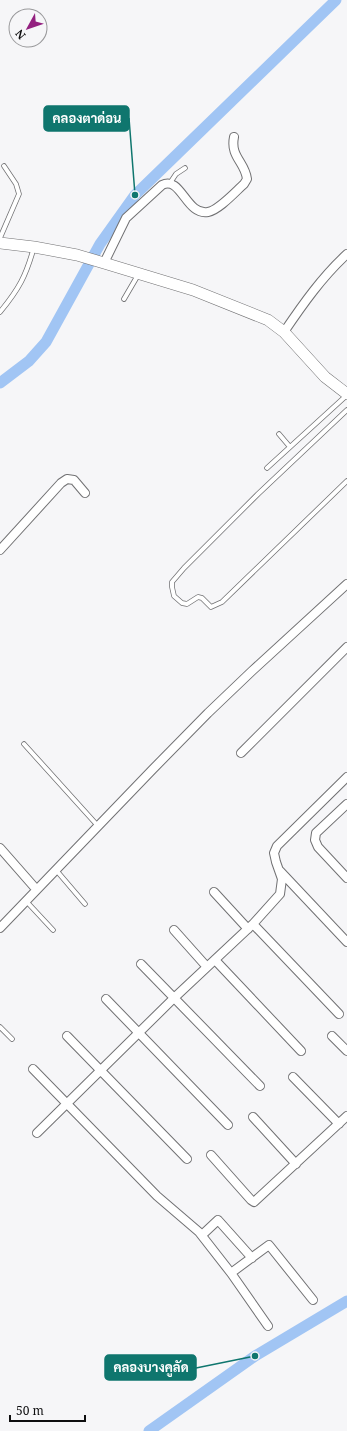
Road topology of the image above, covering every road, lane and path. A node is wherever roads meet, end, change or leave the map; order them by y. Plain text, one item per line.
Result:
1 (234, 137) dead end
2 (4, 166) dead end
3 (185, 168) dead end
4 (170, 183) junction
5 (0, 238) edge
6 (0, 243) edge
7 (34, 247) junction
8 (347, 254) edge
9 (101, 262) junction
10 (139, 273) junction
11 (124, 299) dead end
12 (0, 312) edge
13 (284, 332) junction
14 (347, 394) edge
15 (347, 410) edge
16 (280, 434) dead end
17 (290, 447) junction
18 (267, 468) dead end
19 (347, 481) edge
20 (85, 493) dead end
21 (0, 550) edge
22 (347, 584) edge
23 (347, 647) edge
24 (24, 744) dead end
25 (241, 753) dead end
26 (347, 776) edge
27 (347, 804) edge
28 (99, 826) junction
29 (0, 848) edge
30 (56, 870) junction
31 (280, 871) junction
32 (347, 878) edge
33 (36, 889) junction
34 (214, 892) dead end
35 (25, 900) junction
36 (85, 904) dead end
37 (251, 926) junction
38 (0, 928) edge
39 (53, 930) dead end
40 (174, 930) dead end
41 (347, 942) edge
42 (215, 960) junction
43 (141, 964) dead end
44 (207, 967) junction
45 (174, 998) junction
46 (106, 999) dead end
47 (339, 1014) dead end
48 (0, 1027) edge
49 (140, 1033) junction
50 (67, 1036) dead end
51 (332, 1036) dead end
52 (12, 1039) dead end
53 (301, 1051) dead end
54 (347, 1051) edge
55 (33, 1069) dead end
56 (101, 1070) junction
57 (294, 1077) dead end
58 (260, 1086) dead end
59 (67, 1103) junction
60 (347, 1116) edge
61 (253, 1117) dead end
62 (339, 1124) junction
63 (228, 1125) dead end
64 (37, 1133) dead end
65 (211, 1155) dead end
66 (187, 1159) dead end
67 (296, 1164) junction
68 (202, 1235) junction
69 (252, 1258) junction
70 (231, 1273) junction
71 (313, 1300) dead end
72 (268, 1326) dead end

1 - 4 street
2 - 5 lane
3 - 4 lane
4 - 9 street
6 - 7 street
7 - 9 street
7 - 12 lane
8 - 13 street
9 - 10 street
10 - 11 lane
10 - 13 street
13 - 14 street
14 - 17 lane
15 - 19 lane
16 - 17 lane
17 - 18 lane
20 - 21 street
22 - 28 street
23 - 25 street
24 - 28 lane
26 - 31 street
27 - 32 street
28 - 30 street
29 - 33 street
30 - 33 street
30 - 36 lane
31 - 37 street
31 - 41 street
33 - 35 street
34 - 37 street
35 - 38 street
35 - 39 lane
37 - 42 street
37 - 47 street
40 - 44 street
42 - 44 street
42 - 53 street
43 - 45 street
44 - 45 street
45 - 49 street
45 - 58 street
46 - 49 street
48 - 52 lane
49 - 56 street
49 - 63 street
50 - 56 street
51 - 54 street
55 - 59 street
56 - 59 street
56 - 66 street
57 - 62 street
59 - 64 street
59 - 68 street
60 - 62 street
61 - 67 street
62 - 67 street
65 - 67 street
68 - 69 street
68 - 70 street
69 - 70 street
69 - 71 street
70 - 72 street

